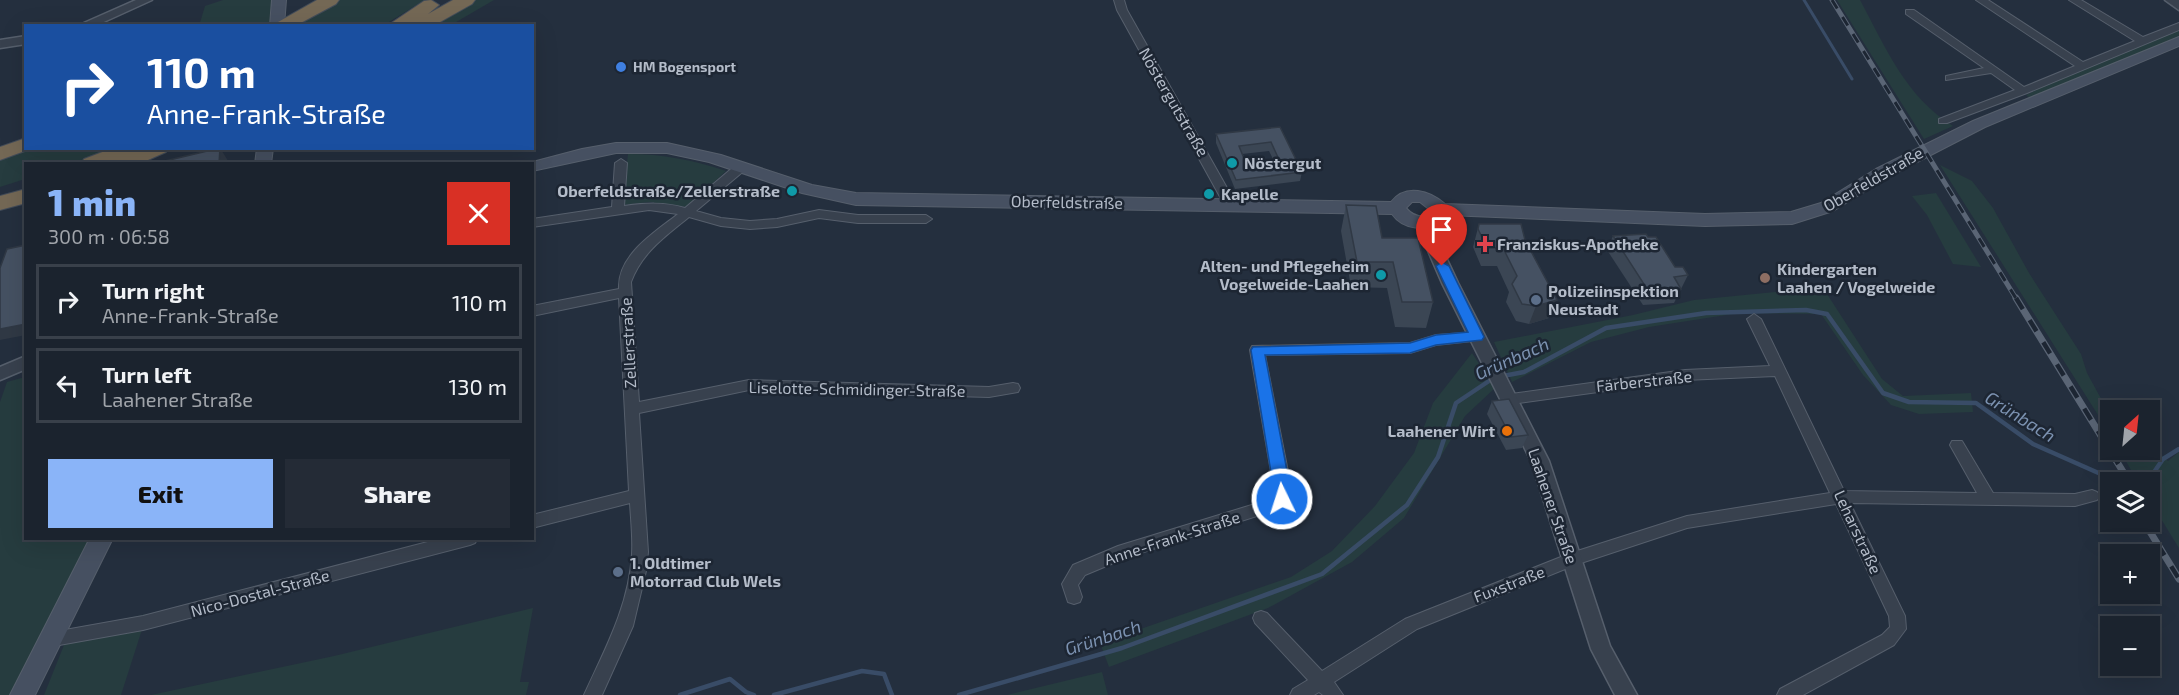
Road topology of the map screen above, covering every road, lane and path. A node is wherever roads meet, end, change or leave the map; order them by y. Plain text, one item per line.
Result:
1 (146, 0) edge
2 (279, 0) edge
3 (330, 0) edge
4 (436, 0) edge
5 (454, 0) edge
6 (466, 0) edge
7 (1119, 0) edge
8 (1981, 0) edge
9 (2074, 0) edge
10 (2170, 0) edge
11 (2179, 6) edge
12 (1910, 12) dead end
13 (88, 24) edge
14 (278, 24) edge
15 (282, 24) edge
16 (399, 24) edge
17 (417, 24) edge
18 (422, 24) edge
19 (2179, 26) edge
20 (24, 40) edge
21 (2141, 40) junction
22 (2179, 41) edge
23 (0, 44) edge
24 (2082, 66) junction
25 (1992, 70) junction
26 (1950, 78) dead end
27 (2023, 91) junction
28 (1943, 121) dead end
29 (24, 145) edge
30 (128, 150) edge
31 (154, 150) edge
32 (0, 154) edge
33 (96, 162) edge
34 (124, 162) edge
35 (621, 163) dead end
36 (534, 166) edge
37 (741, 167) junction
38 (24, 186) edge
39 (0, 193) edge
40 (24, 197) edge
41 (0, 203) edge
42 (1230, 204) junction
43 (1397, 207) junction
44 (1439, 209) junction
45 (618, 210) junction
46 (687, 212) junction
47 (926, 219) dead end
48 (534, 223) edge
49 (1423, 223) junction
50 (626, 292) junction
51 (534, 311) edge
52 (1754, 319) dead end
53 (1477, 337) junction
54 (24, 363) edge
55 (1779, 371) junction
56 (0, 374) edge
57 (1013, 388) dead end
58 (1510, 399) junction
59 (631, 409) junction
60 (1957, 445) dead end
61 (637, 495) junction
62 (2092, 496) dead end
63 (1842, 497) junction
64 (1988, 498) junction
65 (534, 521) edge
66 (101, 540) edge
67 (462, 540) edge
68 (1571, 560) junction
69 (1074, 597) dead end
70 (1261, 618) dead end
71 (48, 640) junction
72 (1321, 681) junction
73 (22, 695) edge
74 (593, 695) edge
75 (1299, 695) edge
76 (1334, 695) edge
77 (1626, 695) edge
78 (1786, 695) edge

1 - 13 street
2 - 14 main road
3 - 15 highway
4 - 16 highway
5 - 17 highway
6 - 18 highway
7 - 42 street, Nöstergutstraße
8 - 24 street
9 - 21 street
10 - 11 street
12 - 25 street
19 - 21 street
20 - 23 street
21 - 24 street
22 - 44 main road, Oberfeldstraße
24 - 27 street
25 - 26 street
25 - 27 street
27 - 28 street
29 - 32 highway
30 - 33 highway
31 - 34 highway
35 - 45 street
36 - 37 main road, Oberfeldstraße
37 - 42 main road, Oberfeldstraße
37 - 46 street
38 - 39 highway
40 - 41 highway
42 - 43 main road, Oberfeldstraße
43 - 44 main road, Oberfeldstraße
43 - 49 main road
44 - 49 main road
45 - 46 street
45 - 48 street
46 - 47 street
46 - 50 street, Zellerstraße
49 - 53 street, Laahener Straße
50 - 51 street
50 - 59 street, Zellerstraße
52 - 55 street, Leharstraße
53 - 58 street, Laahener Straße
53 - 69 street, Anne-Frank-Straße
54 - 56 street
55 - 58 street, Färberstraße
55 - 63 street, Leharstraße
57 - 59 street, Liselotte-Schmidinger-Straße
58 - 68 street, Laahener Straße
59 - 61 street, Zellerstraße
60 - 64 street
61 - 65 street
61 - 74 street, Zellerstraße
62 - 64 street, Fuxstraße
63 - 64 street, Fuxstraße
63 - 68 street, Fuxstraße
63 - 78 street, Leharstraße
66 - 71 main road
67 - 71 street, Nico-Dostal-Straße
68 - 72 street, Fuxstraße
68 - 77 street, Laahener Straße
70 - 72 street
71 - 73 main road
72 - 75 street, Fuxstraße
72 - 76 street

